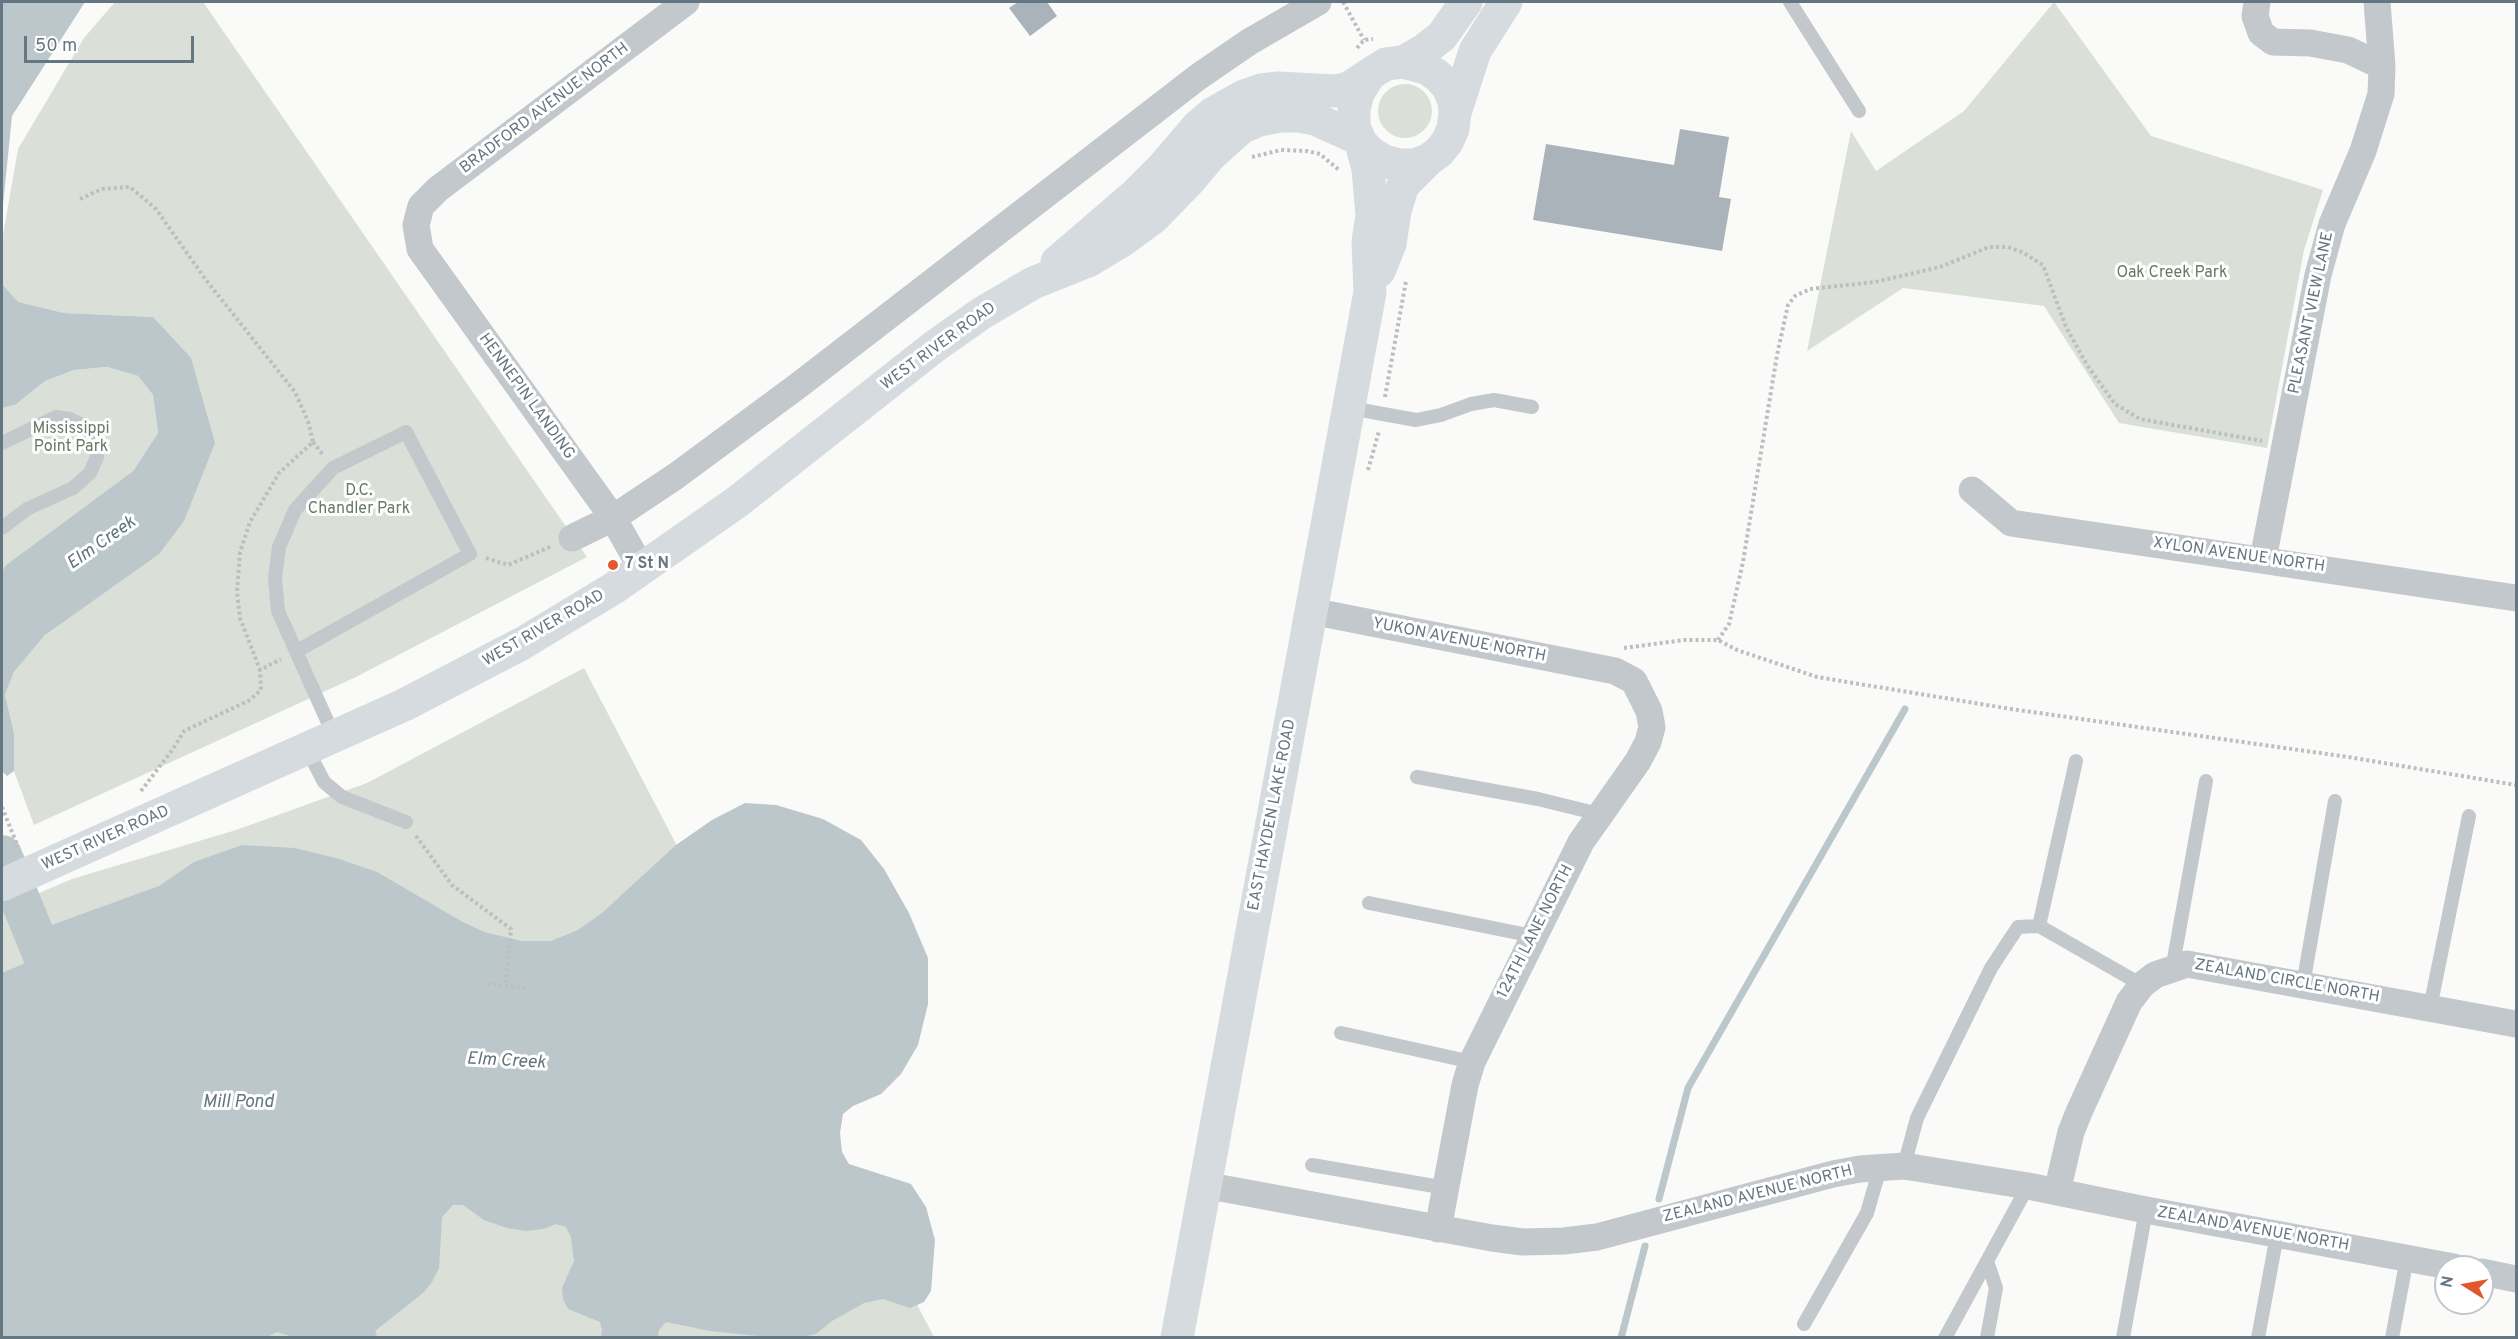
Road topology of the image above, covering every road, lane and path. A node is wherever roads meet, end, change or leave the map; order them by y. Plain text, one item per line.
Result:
1 (686, 2) edge
2 (1318, 2) edge
3 (1343, 2) edge
4 (1466, 2) edge
5 (1506, 2) edge
6 (1790, 2) edge
7 (2257, 2) edge
8 (2377, 2) edge
9 (1364, 40) dead end
10 (1402, 62) junction
11 (2382, 66) junction
12 (1370, 74) junction
13 (1859, 111) dead end
14 (1455, 112) junction
15 (1360, 141) junction
16 (1307, 151) dead end
17 (1428, 160) junction
18 (1344, 176) dead end
19 (80, 199) dead end
20 (416, 225) joint
21 (1407, 274) dead end
22 (1033, 283) junction
23 (1370, 292) junction
24 (1386, 394) dead end
25 (1532, 406) dead end
26 (1350, 408) junction
27 (2, 443) edge
28 (2285, 444) junction
29 (1972, 490) dead end
30 (613, 518) junction
31 (2, 528) edge
32 (572, 538) joint
33 (470, 554) junction
34 (2263, 559) junction
35 (642, 568) junction
36 (2517, 598) edge
37 (1311, 611) junction
38 (1718, 640) junction
39 (297, 651) junction
40 (260, 670) junction
41 (1607, 670) junction
42 (321, 743) junction
43 (2076, 761) dead end
44 (1417, 777) dead end
45 (2206, 781) dead end
46 (2517, 785) edge
47 (133, 795) dead end
48 (2335, 801) dead end
49 (2, 807) edge
50 (1599, 814) junction
51 (2469, 816) dead end
52 (406, 822) joint
53 (26, 859) junction
54 (2, 885) edge
55 (1369, 903) dead end
56 (2039, 926) junction
57 (1533, 936) junction
58 (2172, 970) junction
59 (487, 984) dead end
60 (2142, 985) junction
61 (2303, 985) junction
62 (505, 986) junction
63 (525, 988) dead end
64 (2430, 1008) junction
65 (2517, 1024) edge
66 (1341, 1034) dead end
67 (1472, 1062) junction
68 (1312, 1165) dead end
69 (1892, 1167) junction
70 (1204, 1185) junction
71 (2028, 1186) junction
72 (1446, 1188) junction
73 (2057, 1192) junction
74 (2146, 1210) junction
75 (1438, 1229) junction
76 (2277, 1235) junction
77 (2407, 1258) junction
78 (1987, 1261) junction
79 (2434, 1263) edge
80 (2494, 1274) edge
81 (2517, 1279) edge
82 (1804, 1324) dead end
83 (1177, 1338) edge
84 (1945, 1338) edge
85 (1987, 1338) edge
86 (2122, 1338) edge
87 (2258, 1338) edge
88 (2392, 1338) edge

1 - 20 street, BRADFORD AVENUE NORTH
2 - 30 street
3 - 9 path
4 - 10 street
5 - 14 street
6 - 13 lane
7 - 11 street
8 - 11 street, PLEASANT VIEW LANE
10 - 12 street
10 - 14 street
11 - 28 street, PLEASANT VIEW LANE
12 - 15 street
12 - 22 street, WEST RIVER ROAD
14 - 17 street
15 - 17 street
15 - 22 street, WEST RIVER ROAD
15 - 23 street, EAST HAYDEN LAKE ROAD
16 - 18 path
17 - 23 street, EAST HAYDEN LAKE ROAD
19 - 40 path
20 - 30 street, HENNEPIN LANDING
21 - 24 path
22 - 35 street, WEST RIVER ROAD
23 - 26 street, EAST HAYDEN LAKE ROAD
25 - 26 lane
26 - 37 street, EAST HAYDEN LAKE ROAD
27 - 31 lane
28 - 34 street, PLEASANT VIEW LANE
28 - 38 path
29 - 34 street, XYLON AVENUE NORTH
30 - 32 street
30 - 35 street, HENNEPIN LANDING
32 - 33 path
33 - 39 lane
33 - 39 lane
34 - 36 street, XYLON AVENUE NORTH
35 - 42 street, WEST RIVER ROAD
37 - 41 street, YUKON AVENUE NORTH
37 - 70 street, EAST HAYDEN LAKE ROAD
38 - 41 path
38 - 46 path
39 - 40 path
39 - 42 lane
40 - 47 path
41 - 50 street, 124TH LANE NORTH
42 - 52 lane
42 - 53 street, WEST RIVER ROAD
43 - 56 lane
44 - 50 lane
45 - 58 lane
48 - 61 lane
49 - 53 path
50 - 57 street, 124TH LANE NORTH
51 - 64 lane
52 - 62 path
53 - 54 street, WEST RIVER ROAD
55 - 57 lane
56 - 60 lane
56 - 69 lane
57 - 67 street, 124TH LANE NORTH
58 - 60 street, ZEALAND CIRCLE NORTH
58 - 61 street, ZEALAND CIRCLE NORTH
59 - 62 path
60 - 73 street, ZEALAND CIRCLE NORTH
61 - 64 street, ZEALAND CIRCLE NORTH
62 - 63 path
64 - 65 street, ZEALAND CIRCLE NORTH
66 - 67 lane
67 - 72 street, 124TH LANE NORTH
68 - 72 lane
69 - 71 street, ZEALAND AVENUE NORTH
69 - 75 street, ZEALAND AVENUE NORTH
69 - 82 lane
70 - 75 street, ZEALAND AVENUE NORTH
70 - 83 street, EAST HAYDEN LAKE ROAD
71 - 73 street, ZEALAND AVENUE NORTH
71 - 78 lane
72 - 75 street, 124TH LANE NORTH
73 - 74 street, ZEALAND AVENUE NORTH
74 - 76 street, ZEALAND AVENUE NORTH
74 - 86 lane
76 - 77 street, ZEALAND AVENUE NORTH
76 - 87 lane
77 - 79 street, ZEALAND AVENUE NORTH
77 - 88 lane
78 - 84 lane
78 - 85 lane
80 - 81 street

